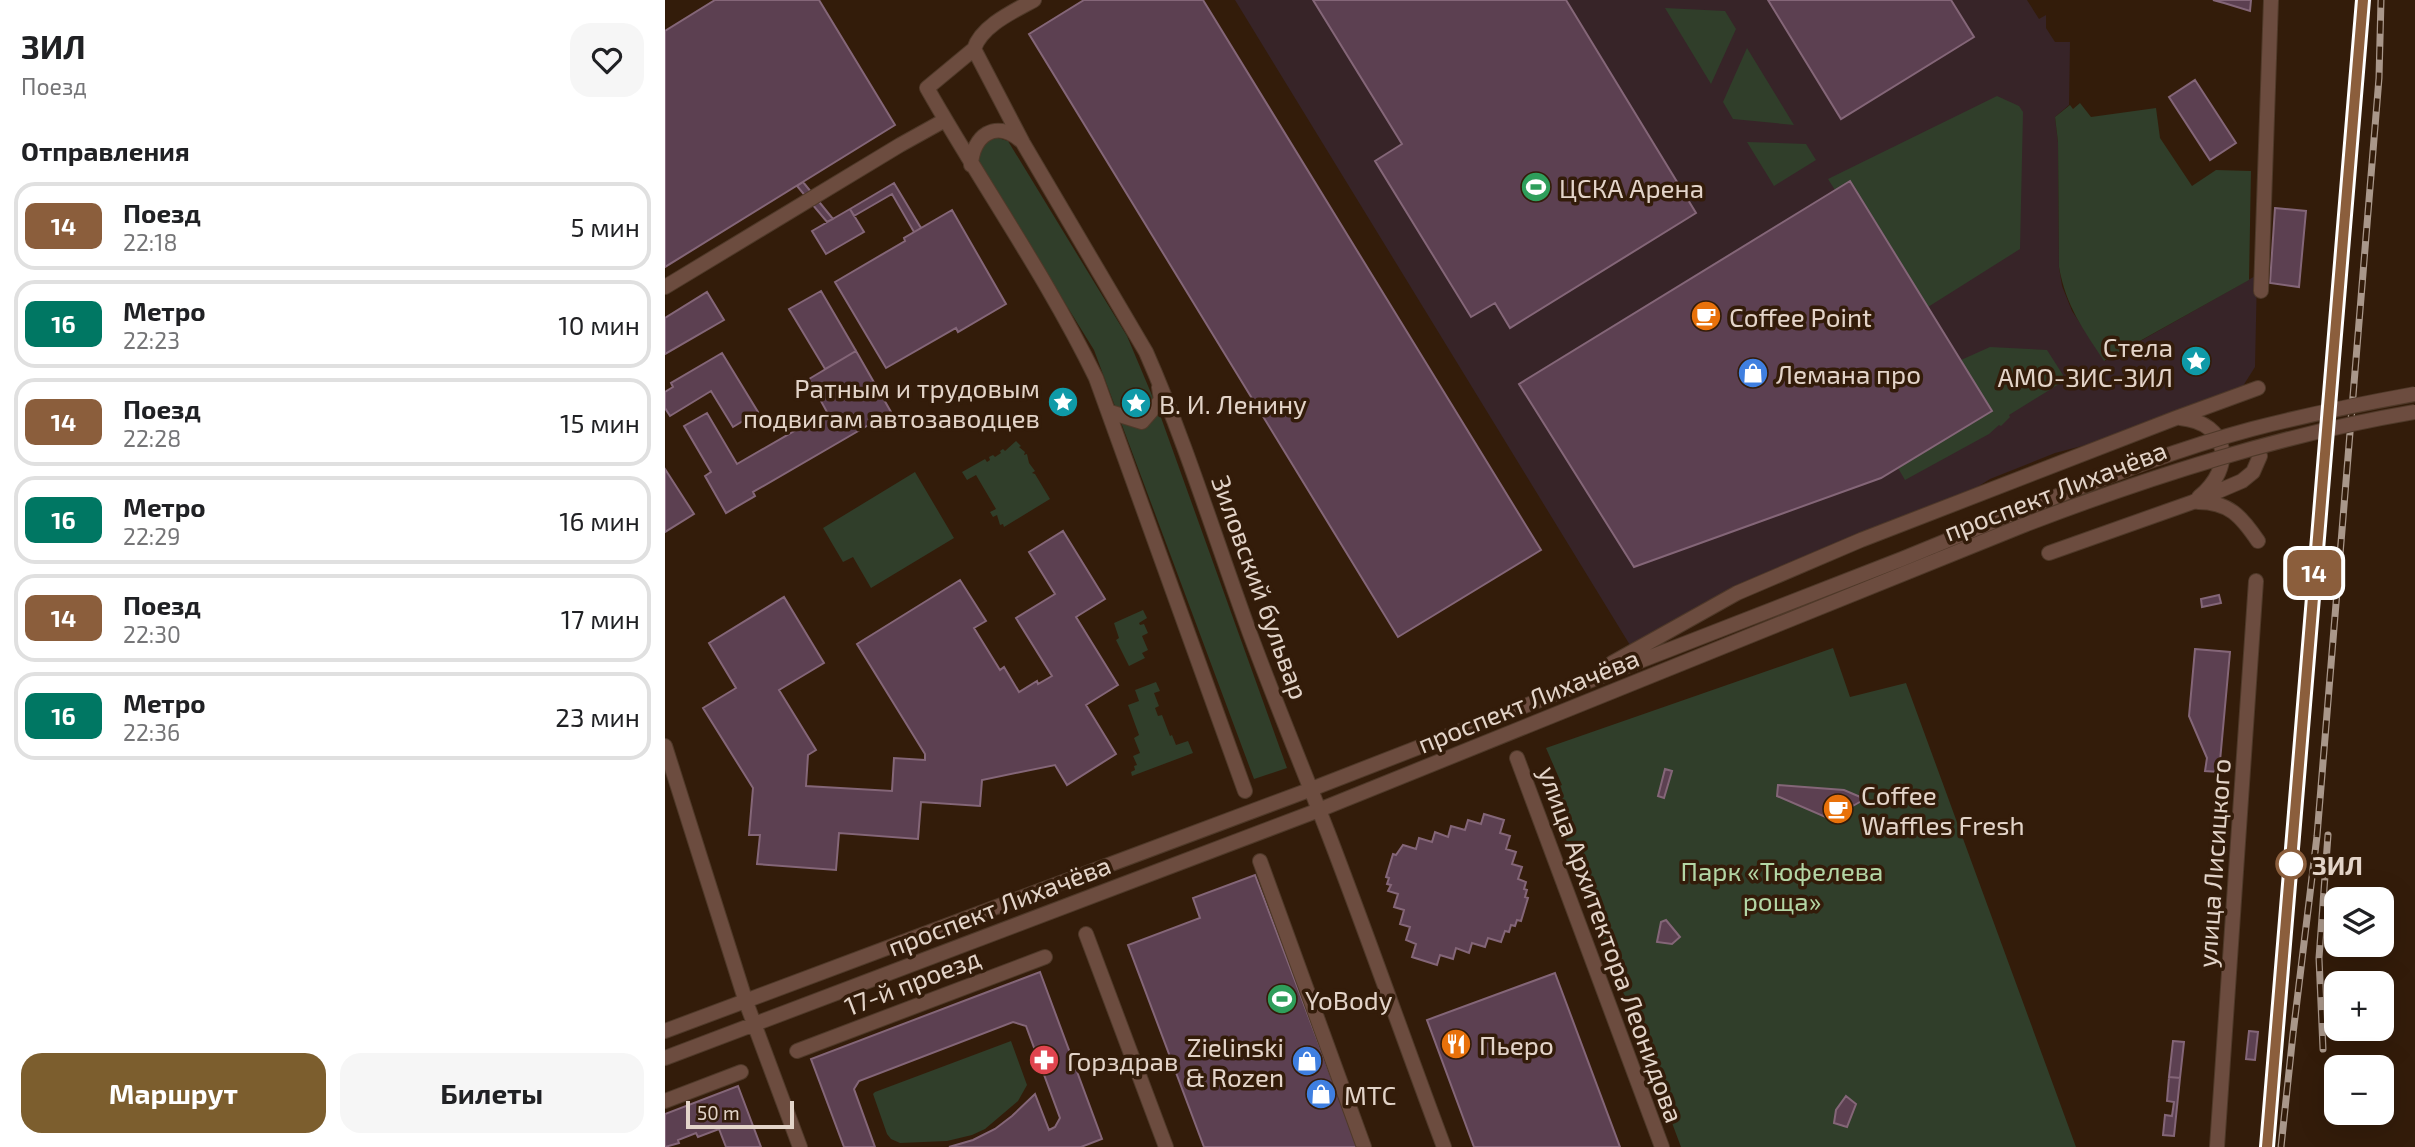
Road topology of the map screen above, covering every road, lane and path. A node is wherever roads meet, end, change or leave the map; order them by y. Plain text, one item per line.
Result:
1 (1034, 0) edge
2 (2270, 0) edge
3 (1021, 4) edge
4 (975, 45) junction
5 (945, 120) junction
6 (1021, 141) junction
7 (971, 165) junction
8 (665, 287) edge
9 (2261, 291) dead end
10 (1158, 379) junction
11 (2258, 388) dead end
12 (2415, 394) edge
13 (1110, 412) junction
14 (2415, 412) edge
15 (2176, 418) junction
16 (2260, 456) dead end
17 (2193, 502) junction
18 (2022, 518) junction
19 (2257, 541) dead end
20 (2049, 553) dead end
21 (2256, 581) dead end
22 (1602, 669) dead end
23 (665, 746) edge
24 (1517, 758) dead end
25 (1309, 790) junction
26 (1245, 791) dead end
27 (1319, 810) junction
28 (1259, 861) dead end
29 (1086, 934) dead end
30 (1045, 957) dead end
31 (746, 1002) junction
32 (754, 1023) junction
33 (665, 1031) edge
34 (797, 1051) dead end
35 (665, 1058) edge
36 (741, 1072) dead end
37 (665, 1101) edge
38 (800, 1147) edge
39 (1166, 1147) edge
40 (1364, 1147) edge
41 (1444, 1147) edge
42 (1662, 1147) edge
43 (2217, 1147) edge

1 - 3 street
2 - 9 street
3 - 4 street
4 - 5 street
4 - 6 street, Зиловский бульвар
5 - 7 street
5 - 8 street
6 - 7 street
6 - 10 street, Зиловский бульвар
7 - 13 street
10 - 13 street
10 - 25 street, Зиловский бульвар
11 - 15 street
12 - 18 street, проспект Лихачёва, bridge
13 - 26 street
14 - 18 street, проспект Лихачёва, bridge
15 - 17 street
15 - 22 street
16 - 17 street
17 - 19 street
17 - 20 street
18 - 25 street, проспект Лихачёва
18 - 27 street, проспект Лихачёва
21 - 43 street, улица Лисицкого
23 - 31 street
24 - 42 street, улица Архитектора Леонидова
25 - 27 street, Зиловский бульвар
25 - 31 street, проспект Лихачёва
27 - 32 street, проспект Лихачёва
27 - 41 street, Зиловский бульвар
28 - 40 street
29 - 39 street
30 - 34 street, 17-й проезд
31 - 32 street
31 - 33 street, проспект Лихачёва
32 - 35 street, проспект Лихачёва
32 - 38 street
36 - 37 street

